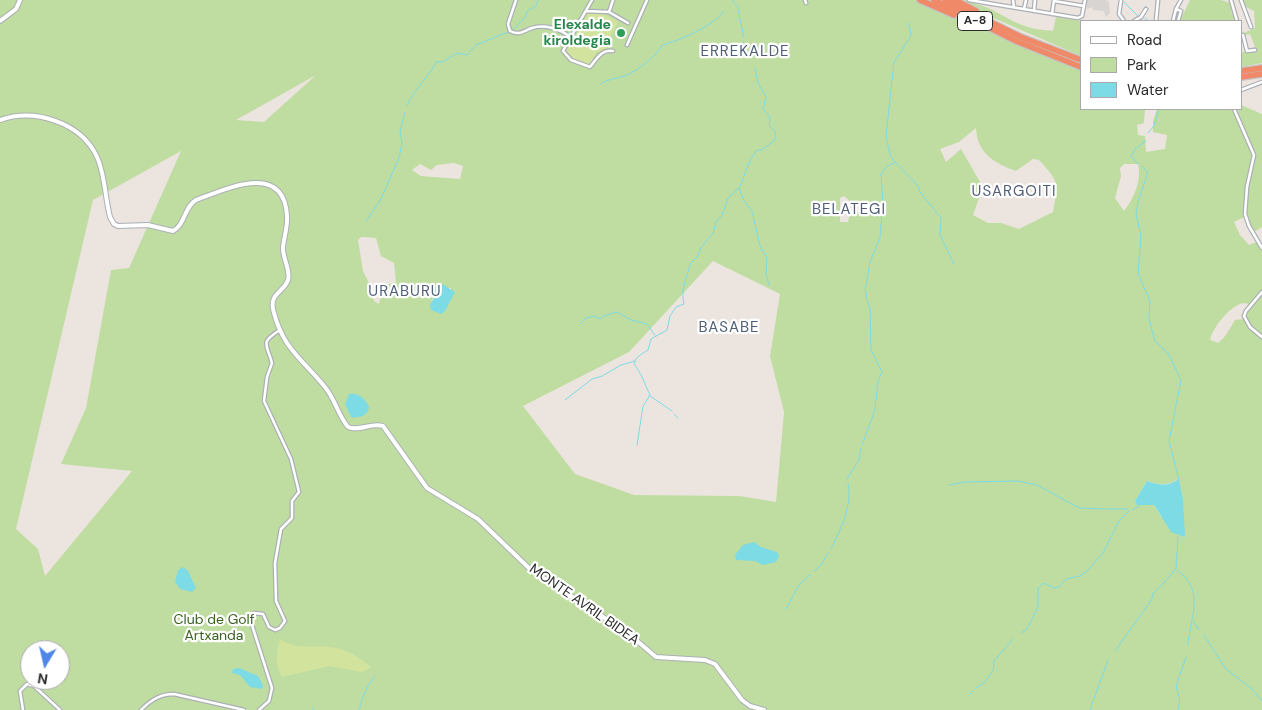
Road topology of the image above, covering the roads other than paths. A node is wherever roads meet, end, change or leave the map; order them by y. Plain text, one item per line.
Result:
1 (20, 0) edge
2 (516, 0) edge
3 (592, 0) edge
4 (647, 0) edge
5 (920, 0) edge
6 (934, 0) edge
7 (945, 0) edge
8 (955, 0) edge
9 (969, 0) edge
10 (1013, 0) edge
11 (1026, 0) edge
12 (1035, 0) edge
13 (1054, 0) edge
14 (1085, 0) edge
15 (1121, 0) edge
16 (1158, 0) edge
17 (1181, 0) edge
18 (1231, 0) edge
19 (1240, 0) edge
20 (613, 1) edge
21 (1084, 6) junction
22 (1014, 7) junction
23 (1024, 9) junction
24 (1146, 9) dead end
25 (1176, 9) junction
26 (586, 11) junction
27 (1034, 11) junction
28 (609, 12) junction
29 (1052, 14) junction
30 (1123, 20) edge
31 (1136, 20) edge
32 (1156, 20) edge
33 (1174, 20) edge
34 (1178, 20) edge
35 (1237, 20) edge
36 (0, 21) edge
37 (628, 23) dead end
38 (1251, 28) dead end
39 (1242, 32) edge
40 (570, 37) junction
41 (1019, 39) junction
42 (627, 45) dead end
43 (1255, 50) dead end
44 (613, 51) dead end
45 (1080, 60) edge
46 (1080, 67) edge
47 (1262, 68) edge
48 (1242, 71) edge
49 (1262, 74) edge
50 (1242, 77) edge
51 (1262, 82) edge
52 (1242, 90) edge
53 (1234, 110) edge
54 (0, 120) edge
55 (1262, 248) edge
56 (1262, 292) edge
57 (280, 330) junction
58 (1262, 337) edge
59 (23, 710) edge
60 (60, 710) edge
61 (141, 710) edge
62 (244, 710) edge
63 (259, 710) edge
64 (764, 710) edge

1 - 36 street
2 - 40 street
3 - 26 street
4 - 42 street
5 - 41 highway
6 - 41 highway, A-8
7 - 41 highway, A-8
8 - 41 highway
9 - 22 street
10 - 22 street
11 - 23 street
12 - 27 street
13 - 21 street
13 - 29 street
14 - 21 street
15 - 30 street
16 - 32 street
17 - 25 street
18 - 35 street
19 - 38 street
20 - 28 street
21 - 29 street
22 - 23 street
23 - 27 street
24 - 31 street
25 - 33 street
25 - 34 street
26 - 28 street
26 - 40 street
27 - 29 street
28 - 37 street
39 - 43 street
40 - 44 street
41 - 45 highway, A-8
41 - 46 highway, A-8
47 - 48 highway
49 - 50 highway
51 - 52 street
53 - 55 street
54 - 57 street
56 - 58 street
57 - 63 street
57 - 64 street, MONTE AVRIL BIDEA
59 - 60 street
61 - 62 street

